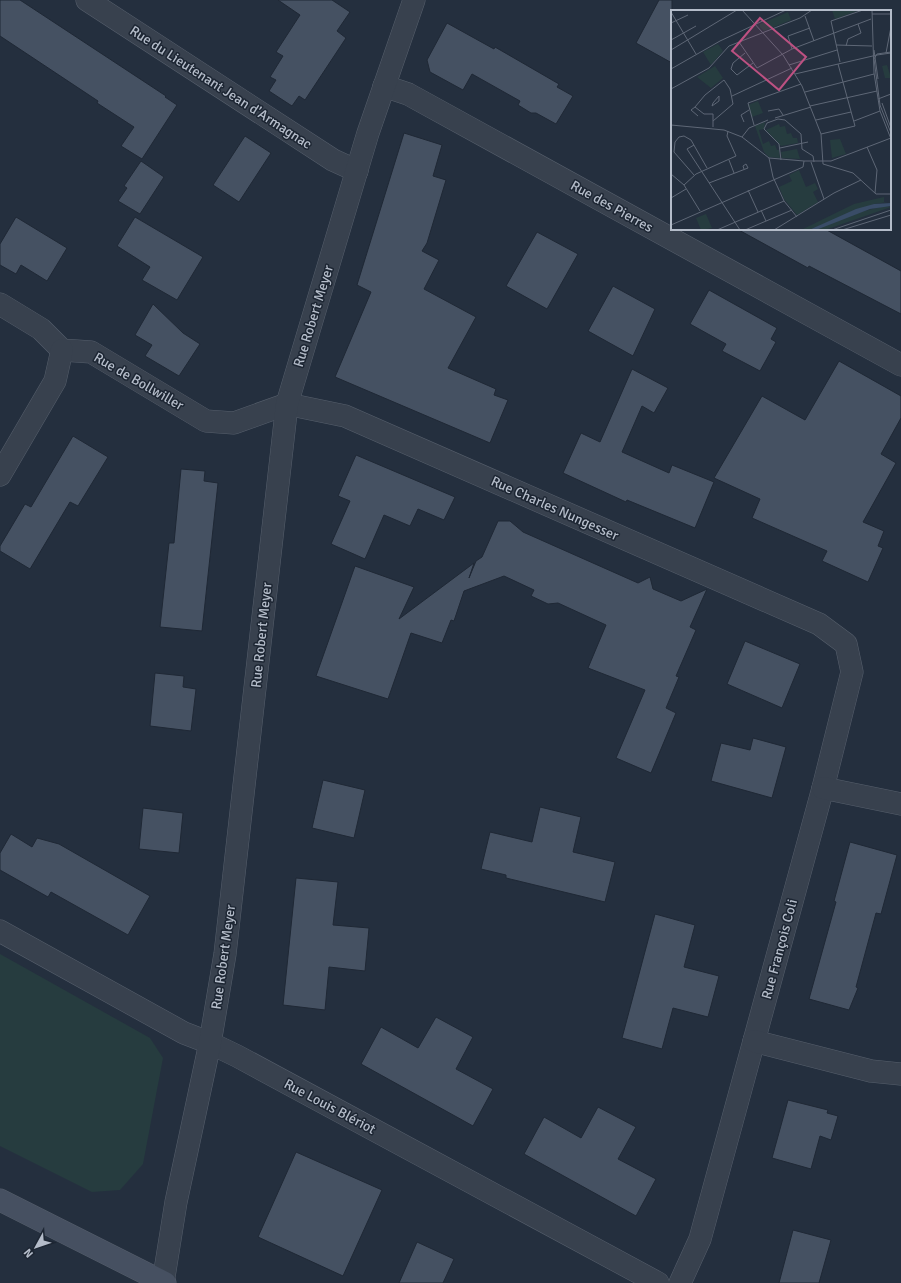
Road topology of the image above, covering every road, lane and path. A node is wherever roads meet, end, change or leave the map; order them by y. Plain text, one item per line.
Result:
1 (87, 0) edge
2 (414, 0) edge
3 (384, 86) junction
4 (357, 171) junction
5 (0, 304) edge
6 (62, 350) junction
7 (901, 365) edge
8 (287, 404) junction
9 (0, 476) edge
10 (819, 624) joint
11 (824, 788) junction
12 (901, 804) edge
13 (0, 931) edge
14 (754, 1042) junction
15 (210, 1043) junction
16 (901, 1074) edge
17 (0, 1200) edge
18 (164, 1283) edge
19 (658, 1283) edge
20 (680, 1283) edge

1 - 4 street, Rue du Lieutenant Jean d'Armagnac
2 - 3 street, Rue Robert Meyer
3 - 4 street, Rue Robert Meyer
3 - 7 street, Rue des Pierres
4 - 8 street, Rue Robert Meyer
5 - 6 street
6 - 8 street, Rue de Bollwiller
6 - 9 street
8 - 10 street, Rue Charles Nungesser
8 - 15 street, Rue Robert Meyer
10 - 11 street, Rue François Coli
11 - 12 street
11 - 14 street, Rue François Coli
13 - 15 street, Rue Louis Blériot
14 - 16 street
14 - 20 street, Rue François Coli
15 - 18 street, Rue Robert Meyer
15 - 19 street, Rue Louis Blériot
17 - 18 main road

